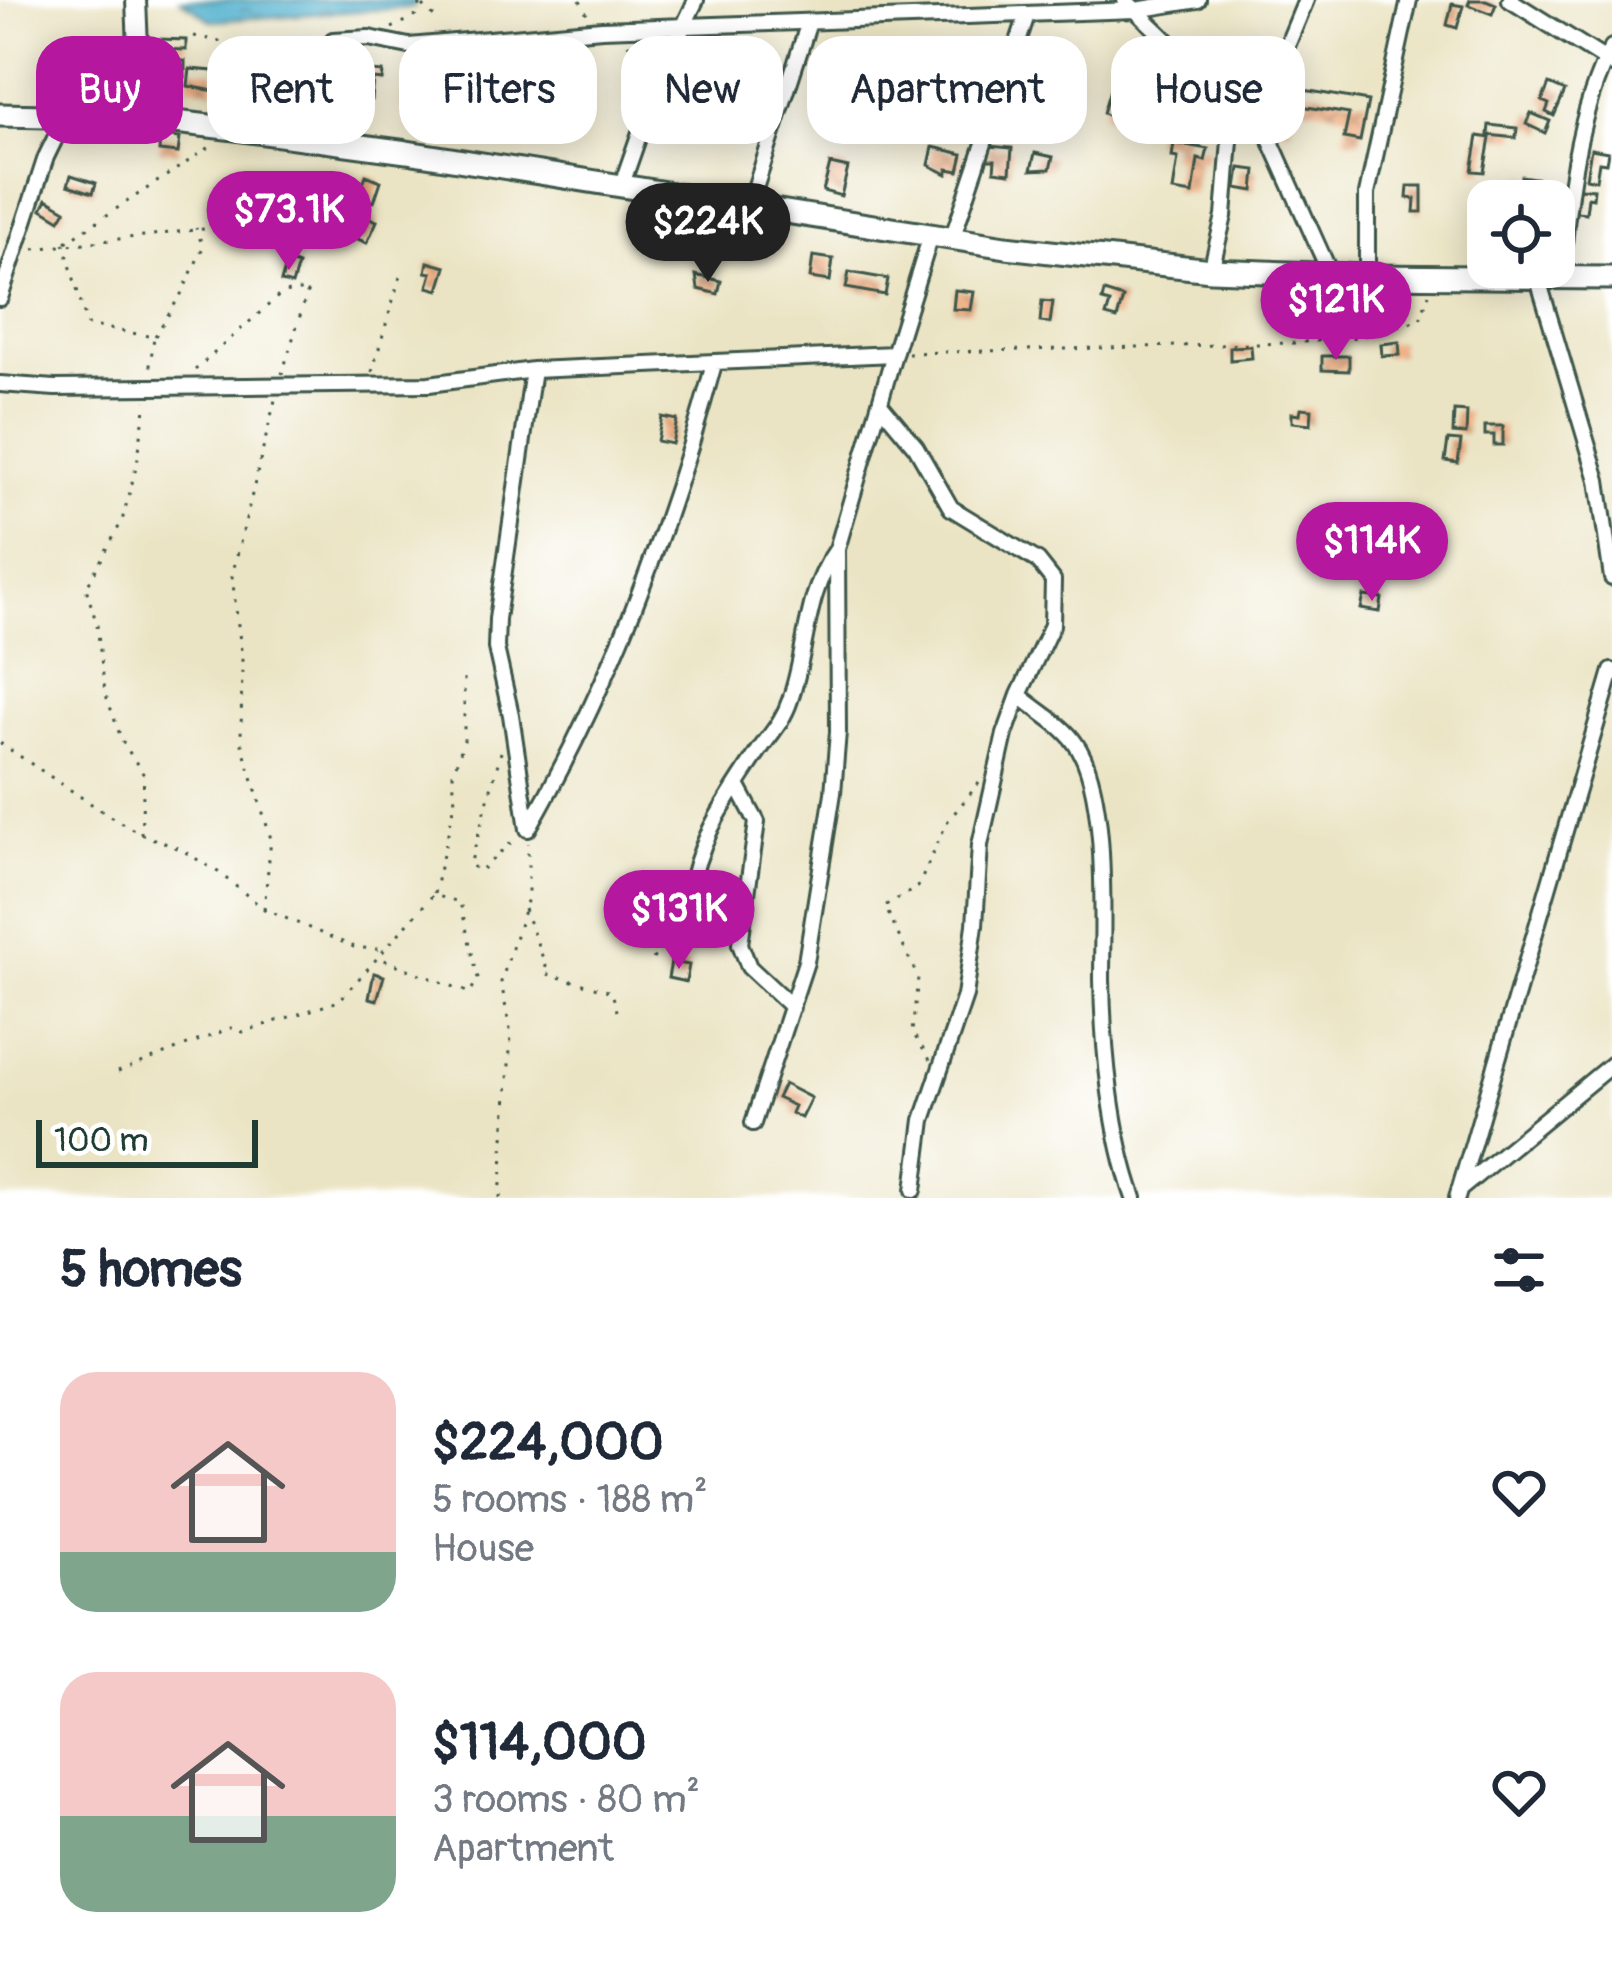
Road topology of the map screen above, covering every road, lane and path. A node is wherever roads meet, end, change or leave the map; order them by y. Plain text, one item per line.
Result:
1 (136, 0) edge
2 (696, 0) edge
3 (1198, 0) edge
4 (1306, 0) edge
5 (1409, 0) edge
6 (1510, 0) edge
7 (422, 2) edge
8 (1130, 5) edge
9 (1027, 15) junction
10 (809, 22) junction
11 (440, 23) dead end
12 (685, 28) junction
13 (138, 36) edge
14 (194, 36) dead end
15 (373, 36) edge
16 (1162, 36) edge
17 (1291, 36) edge
18 (207, 39) edge
19 (375, 39) edge
20 (1609, 57) edge
21 (0, 115) edge
22 (36, 116) edge
23 (52, 144) edge
24 (213, 144) edge
25 (335, 144) edge
26 (1229, 144) edge
27 (1272, 144) edge
28 (1572, 180) edge
29 (621, 187) junction
30 (749, 207) junction
31 (288, 219) dead end
32 (196, 228) junction
33 (942, 237) junction
34 (64, 243) junction
35 (18, 249) junction
36 (402, 270) dead end
37 (1211, 270) junction
38 (1330, 273) junction
39 (1367, 276) junction
40 (1435, 276) junction
41 (1467, 276) edge
42 (1575, 277) edge
43 (1612, 278) edge
44 (1552, 288) edge
45 (0, 298) edge
46 (154, 337) junction
47 (894, 354) junction
48 (714, 364) junction
49 (532, 370) junction
50 (0, 384) edge
51 (366, 385) junction
52 (278, 386) junction
53 (148, 388) junction
54 (177, 388) junction
55 (881, 405) junction
56 (836, 549) junction
57 (1612, 578) edge
58 (1612, 671) edge
59 (464, 679) dead end
60 (1018, 695) junction
61 (512, 715) junction
62 (0, 743) edge
63 (999, 758) junction
64 (738, 787) junction
65 (528, 830) junction
66 (141, 834) junction
67 (433, 895) junction
68 (689, 898) joint
69 (523, 907) junction
70 (264, 909) junction
71 (386, 950) junction
72 (380, 958) junction
73 (653, 958) dead end
74 (791, 1007) junction
75 (617, 1012) dead end
76 (1612, 1064) edge
77 (118, 1072) dead end
78 (939, 1075) junction
79 (753, 1124) dead end
80 (914, 1190) dead end
81 (1458, 1194) edge
82 (500, 1198) edge
83 (1134, 1198) edge

1 - 13 main road
2 - 12 street
3 - 8 street
4 - 17 street
5 - 39 street
6 - 20 street
7 - 11 path
7 - 15 path
8 - 9 street
8 - 16 street
9 - 10 street
9 - 33 street
10 - 12 street
10 - 30 street
12 - 19 street
12 - 29 street
14 - 18 path
20 - 28 street
21 - 22 main road
23 - 35 street
24 - 34 path
25 - 29 main road
26 - 37 street
27 - 38 street
29 - 30 main road
30 - 33 main road
31 - 32 path
32 - 34 path
32 - 46 path
33 - 37 main road
33 - 47 street
34 - 35 path
34 - 46 path
35 - 45 street
36 - 51 path
37 - 38 main road
38 - 39 main road
39 - 40 main road
40 - 41 main road
40 - 47 path
42 - 43 main road
44 - 57 street
46 - 53 path
47 - 48 street
47 - 55 street
48 - 49 street
48 - 65 street
49 - 51 street
49 - 61 street
50 - 53 street
51 - 52 street
52 - 54 street
52 - 54 path
52 - 70 path
53 - 54 street
53 - 66 path
55 - 56 street
55 - 60 street
56 - 64 street
56 - 74 street
58 - 81 street
59 - 67 path
60 - 63 street
60 - 83 street
61 - 65 street
61 - 65 path
62 - 66 path
63 - 78 street
63 - 78 path
64 - 68 street
64 - 74 street
65 - 69 path
66 - 70 path
67 - 71 path
67 - 72 path
68 - 73 path
69 - 75 path
69 - 82 path
70 - 71 path
71 - 72 path
72 - 77 path
74 - 79 street
76 - 81 street
78 - 80 street

